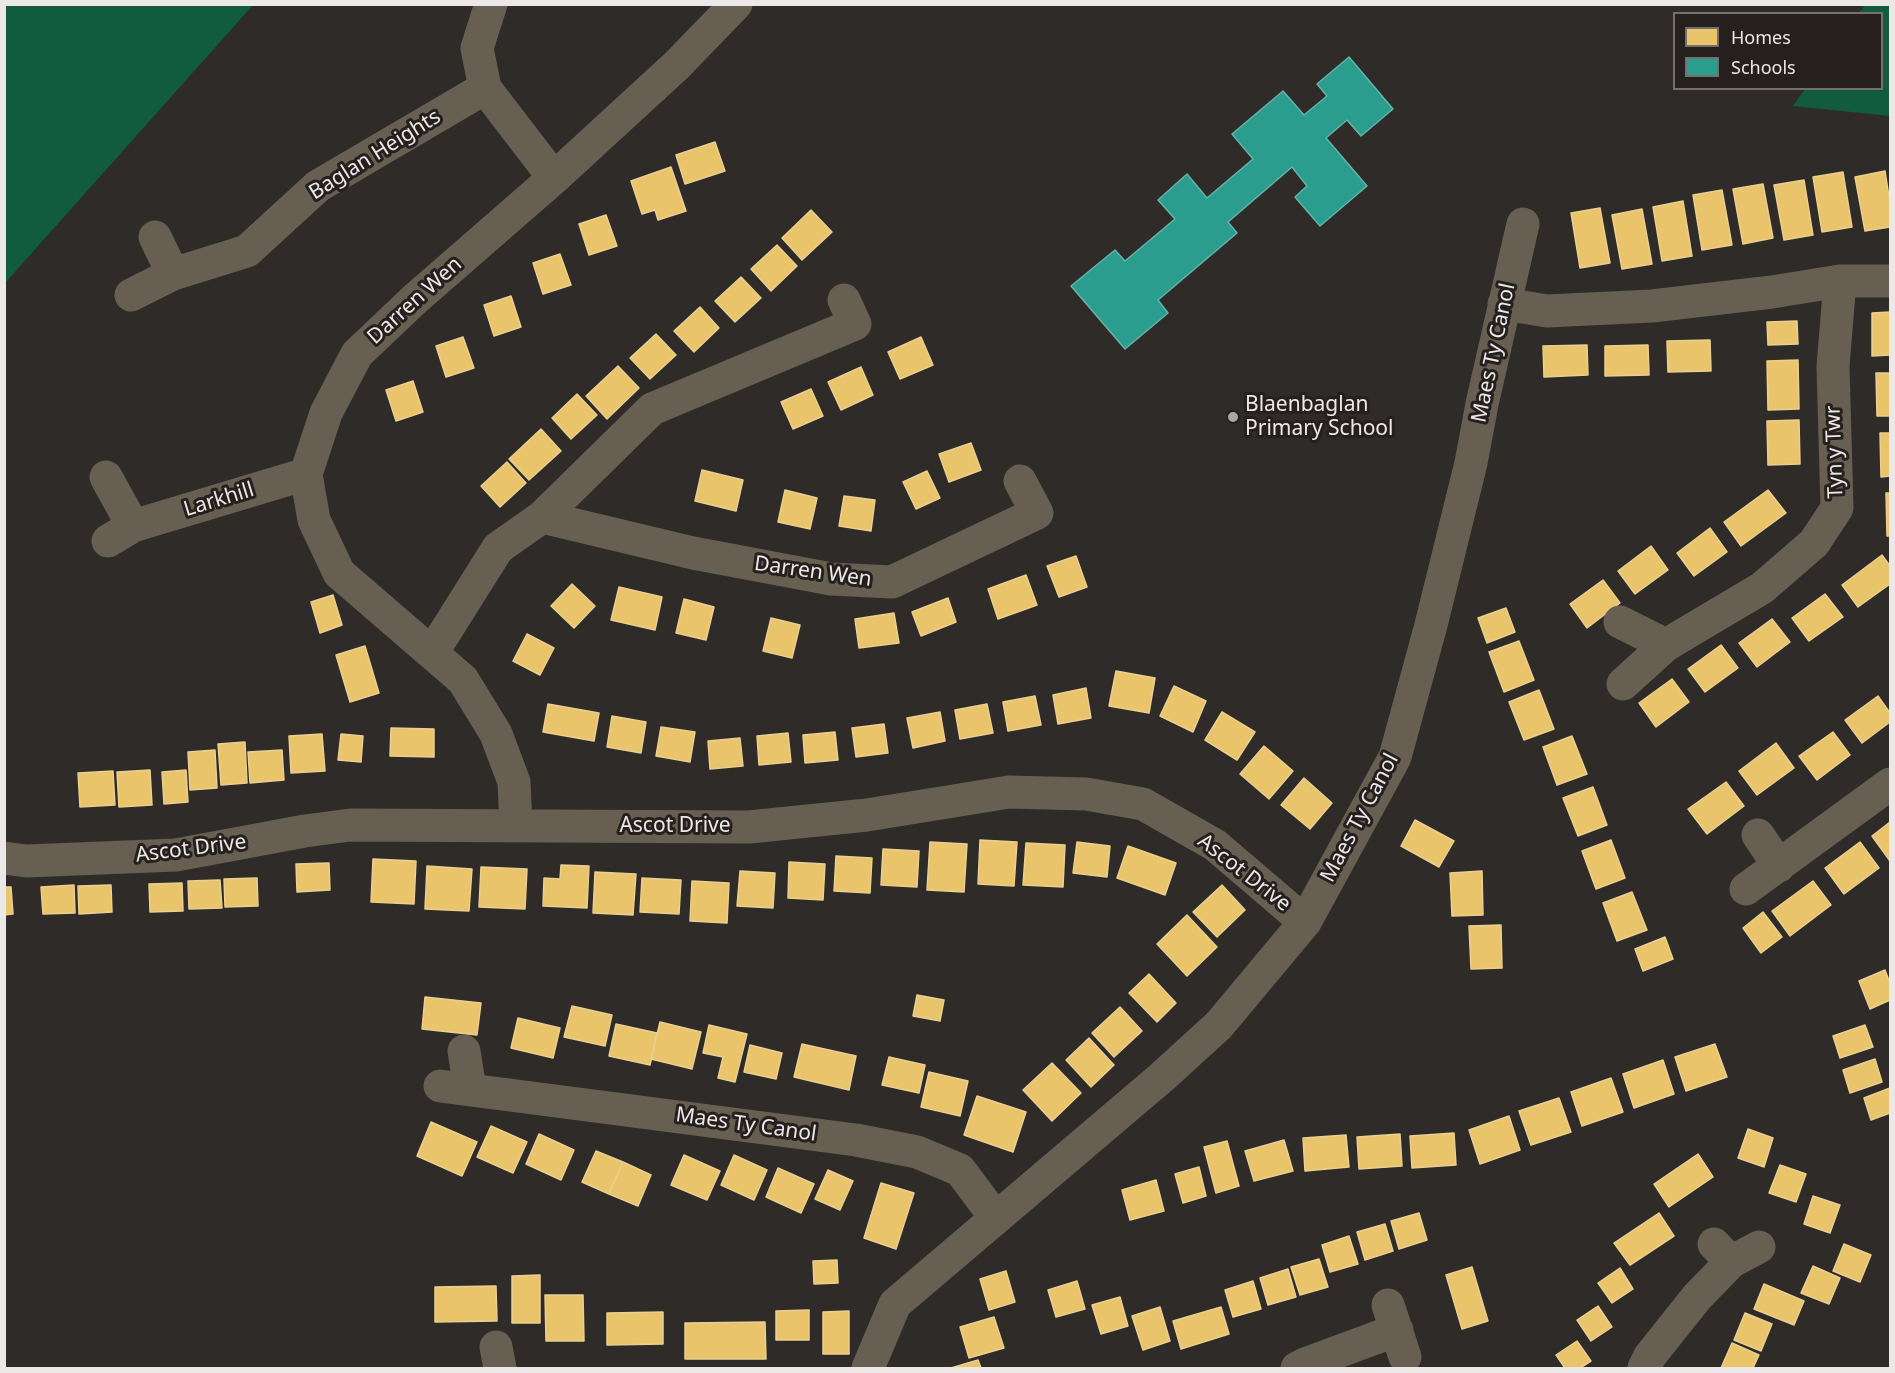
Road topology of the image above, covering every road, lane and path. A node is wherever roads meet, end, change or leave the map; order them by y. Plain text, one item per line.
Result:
1 (491, 4) edge
2 (736, 4) edge
3 (485, 88) junction
4 (554, 178) junction
5 (1523, 224) dead end
6 (155, 237) dead end
7 (173, 274) junction
8 (1840, 281) junction
9 (1890, 281) edge
10 (131, 295) dead end
11 (844, 300) dead end
12 (1504, 304) junction
13 (306, 474) junction
14 (106, 477) dead end
15 (1020, 481) dead end
16 (542, 517) junction
17 (1620, 622) dead end
18 (1666, 645) junction
19 (432, 653) junction
20 (1623, 684) dead end
21 (1890, 784) edge
22 (516, 825) junction
23 (1758, 835) dead end
24 (4, 858) edge
25 (1779, 866) junction
26 (1746, 889) dead end
27 (1305, 922) junction
28 (464, 1051) dead end
29 (996, 1218) junction
30 (1735, 1251) dead end
31 (1396, 1330) dead end
32 (868, 1368) edge
33 (1297, 1368) edge
34 (1644, 1368) edge

1 - 3 street
2 - 4 street, Darren Wen
3 - 4 street
3 - 7 street, Baglan Heights
4 - 13 street, Darren Wen
5 - 12 street, Maes Ty Canol
6 - 7 street
7 - 10 street, Baglan Heights
8 - 9 street
8 - 12 street
8 - 18 street, Tyn y Twr
11 - 16 street
12 - 27 street, Maes Ty Canol
13 - 14 street, Larkhill
13 - 19 street, Darren Wen
15 - 16 street, Darren Wen
16 - 19 street
17 - 18 street
18 - 20 street, Tyn y Twr
19 - 22 street, Darren Wen
21 - 25 street
22 - 24 street, Ascot Drive
22 - 27 street, Ascot Drive
23 - 25 street
25 - 26 street
27 - 29 street, Maes Ty Canol
28 - 29 street, Maes Ty Canol
29 - 32 street, Maes Ty Canol
30 - 34 street
31 - 33 street

